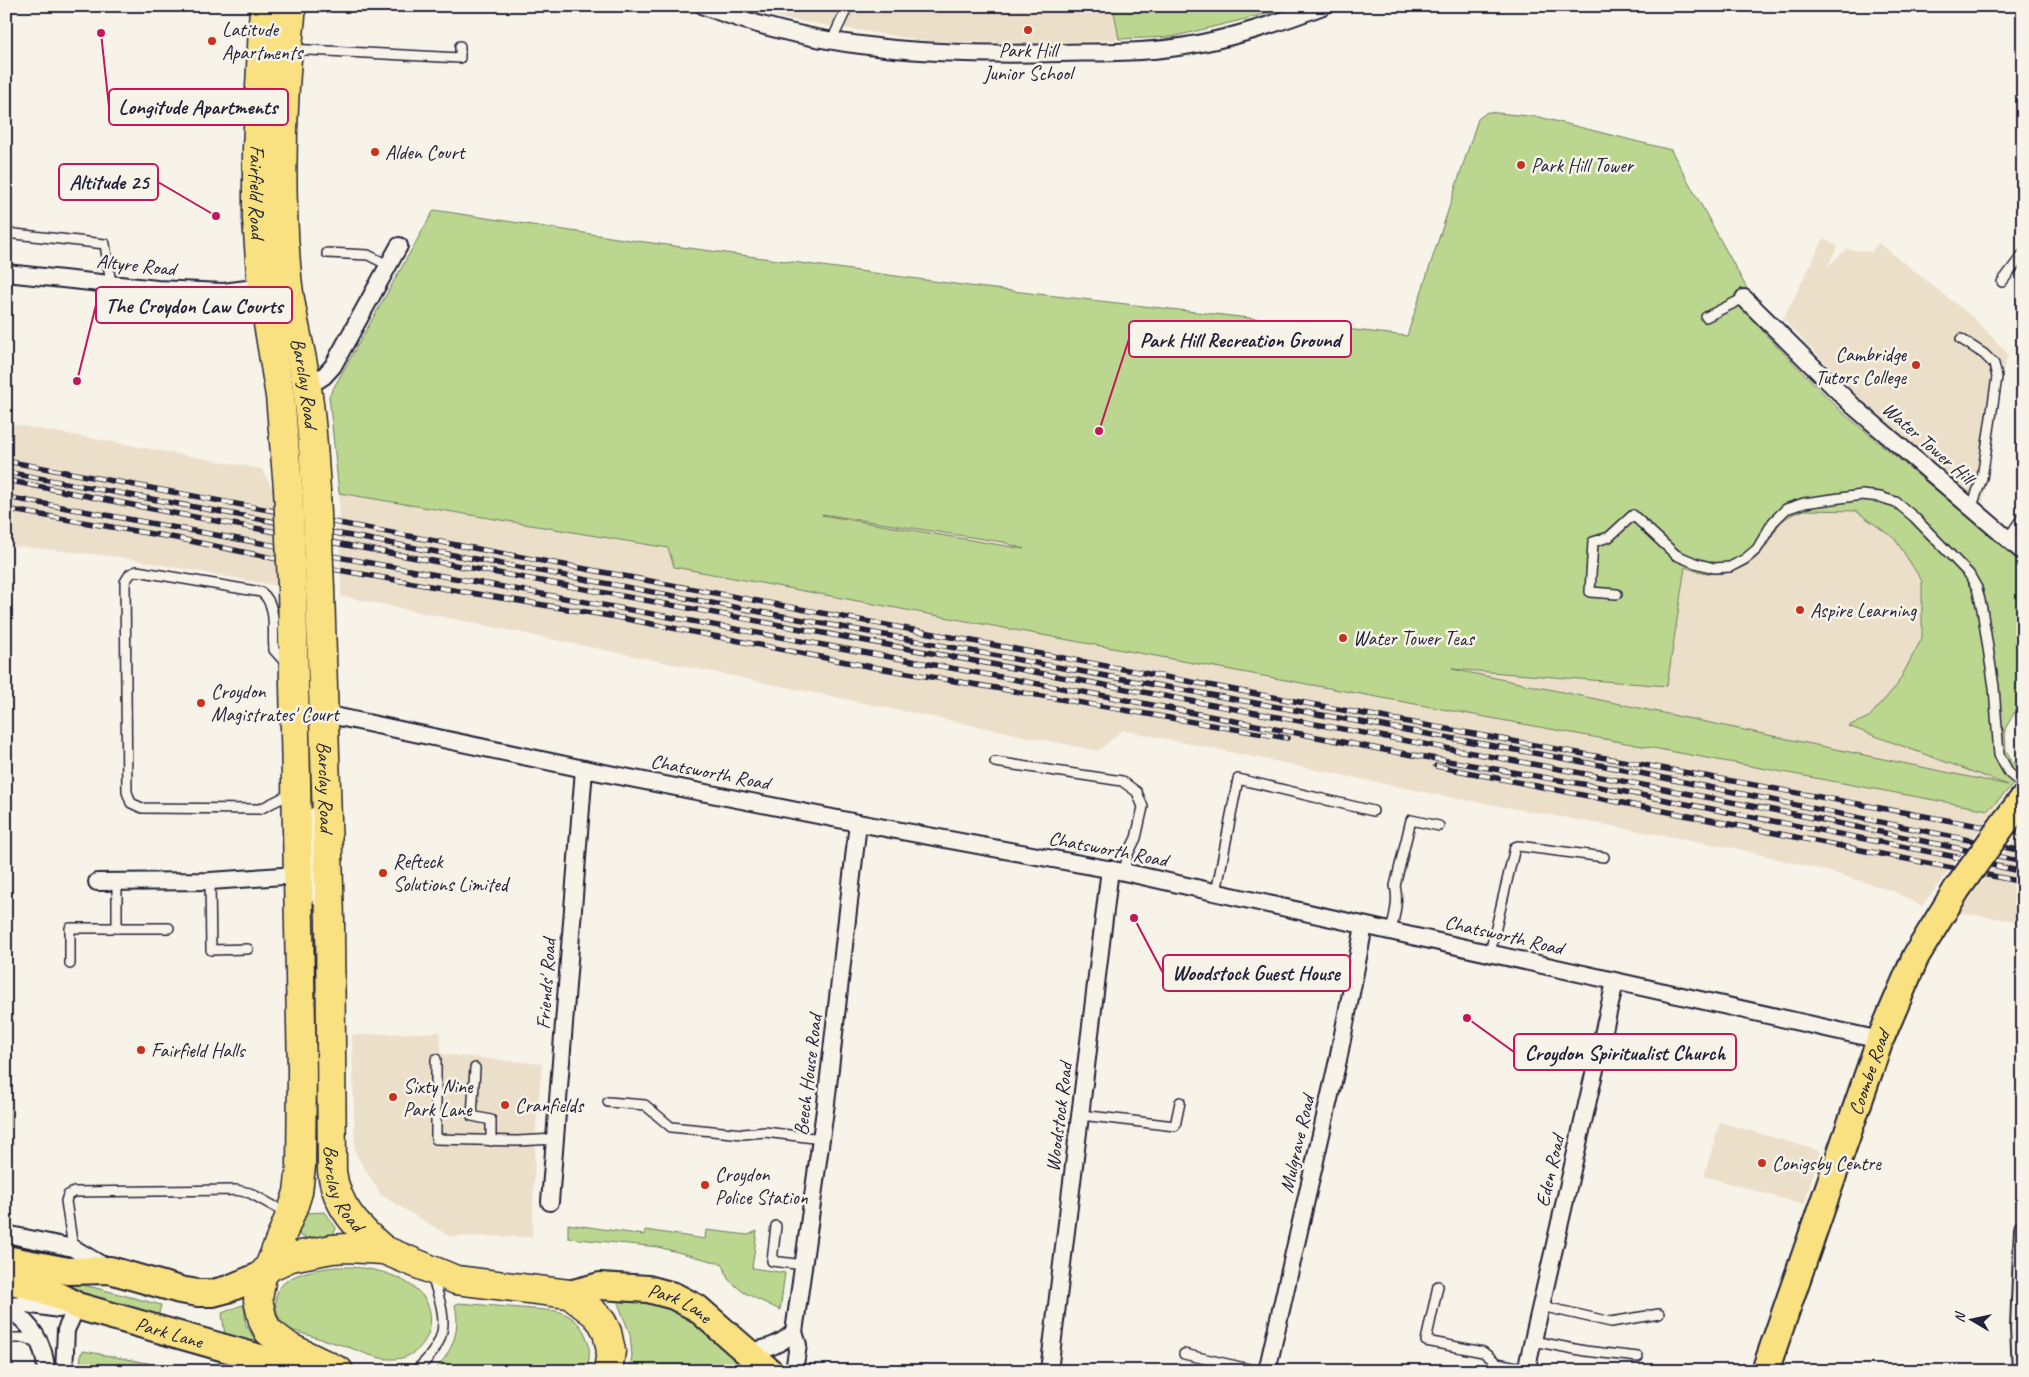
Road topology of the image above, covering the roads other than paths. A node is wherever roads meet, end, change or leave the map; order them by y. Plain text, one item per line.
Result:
1 (264, 6) edge
2 (292, 6) edge
3 (704, 6) edge
4 (848, 6) edge
5 (1323, 6) edge
6 (832, 42) junction
7 (460, 46) dead end
8 (287, 49) junction
9 (6, 233) edge
10 (399, 246) dead end
11 (327, 253) dead end
12 (2023, 254) edge
13 (388, 266) junction
14 (6, 273) edge
15 (287, 277) joint
16 (2002, 282) dead end
17 (111, 284) junction
18 (262, 287) junction
19 (1744, 298) joint
20 (1706, 317) dead end
21 (1960, 339) dead end
22 (307, 387) junction
23 (1972, 509) junction
24 (2023, 516) edge
25 (2007, 540) junction
26 (2023, 552) edge
27 (1617, 594) dead end
28 (288, 660) junction
29 (325, 714) junction
30 (326, 746) junction
31 (995, 762) dead end
32 (584, 769) junction
33 (2023, 785) edge
34 (296, 791) junction
35 (2023, 799) edge
36 (1373, 811) dead end
37 (858, 823) junction
38 (1439, 826) dead end
39 (1604, 856) dead end
40 (1117, 871) junction
41 (297, 875) junction
42 (210, 881) junction
43 (97, 882) dead end
44 (117, 882) junction
45 (1216, 893) junction
46 (330, 920) junction
47 (1364, 926) junction
48 (117, 928) junction
49 (169, 928) dead end
50 (1391, 932) junction
51 (248, 949) dead end
52 (1490, 953) junction
53 (70, 964) dead end
54 (1615, 982) junction
55 (1880, 1040) junction
56 (436, 1059) dead end
57 (475, 1068) dead end
58 (608, 1102) dead end
59 (1180, 1102) dead end
60 (1081, 1115) junction
61 (556, 1139) junction
62 (822, 1139) junction
63 (491, 1141) junction
64 (550, 1202) dead end
65 (290, 1215) junction
66 (776, 1226) dead end
67 (2023, 1228) edge
68 (6, 1234) edge
69 (74, 1248) junction
70 (384, 1250) junction
71 (6, 1259) edge
72 (804, 1265) junction
73 (110, 1270) junction
74 (429, 1270) junction
75 (266, 1271) junction
76 (6, 1280) edge
77 (1438, 1286) dead end
78 (569, 1294) junction
79 (6, 1306) edge
80 (77, 1306) junction
81 (1541, 1306) junction
82 (1659, 1314) dead end
83 (794, 1332) junction
84 (6, 1338) edge
85 (1533, 1341) junction
86 (40, 1342) junction
87 (748, 1352) junction
88 (1184, 1354) dead end
89 (1638, 1357) dead end
90 (336, 1370) edge
91 (1527, 1370) edge
92 (46, 1371) edge
93 (64, 1371) edge
94 (415, 1371) edge
95 (608, 1371) edge
96 (769, 1371) edge
97 (794, 1371) edge
98 (1049, 1371) edge
99 (1258, 1371) edge
100 (1267, 1371) edge
101 (1765, 1371) edge
102 (2021, 1371) edge

1 - 18 highway, Fairfield Road
2 - 8 highway, Fairfield Road
3 - 6 street
4 - 6 lane
5 - 6 street
7 - 8 lane
8 - 15 highway, Fairfield Road
9 - 17 lane
10 - 13 street
11 - 13 lane
12 - 16 lane
13 - 22 street
14 - 17 street, Altyre Road
15 - 22 highway, Barclay Road
17 - 18 street, Altyre Road
18 - 28 highway, Barclay Road, bridge
19 - 20 lane
19 - 23 street, Water Tower Hill
21 - 23 lane
22 - 29 highway, Barclay Road, bridge
23 - 25 street, Water Tower Hill
24 - 25 lane
25 - 26 street, Water Tower Hill
27 - 33 lane
28 - 34 highway, Barclay Road
28 - 34 lane
29 - 30 highway, Barclay Road
29 - 32 street, Chatsworth Road
30 - 41 street
30 - 46 highway, Barclay Road
31 - 40 lane
32 - 37 street, Chatsworth Road
32 - 61 street, Friends' Road
34 - 41 highway, Barclay Road
35 - 55 main road, Coombe Road, bridge
36 - 45 lane
37 - 40 street, Chatsworth Road
37 - 62 street, Beech House Road
38 - 50 lane
39 - 52 lane
40 - 45 street, Chatsworth Road
40 - 60 street, Woodstock Road
41 - 42 street
41 - 46 street
41 - 65 highway, Barclay Road
42 - 44 street
42 - 51 lane
43 - 44 street
44 - 48 lane
45 - 47 street, Chatsworth Road
46 - 70 highway, Barclay Road
47 - 50 street, Chatsworth Road
47 - 100 street, Mulgrave Road
48 - 49 lane
48 - 53 lane
50 - 52 street, Chatsworth Road
52 - 54 street, Chatsworth Road
54 - 55 street, Chatsworth Road
54 - 81 street, Eden Road
55 - 101 main road, Coombe Road
56 - 63 lane
57 - 63 lane
58 - 62 lane
59 - 60 lane
60 - 98 street, Woodstock Road
61 - 63 lane
61 - 64 street, Friends' Road
62 - 72 street, Beech House Road
65 - 69 lane
65 - 75 highway, Barclay Road
66 - 72 lane
67 - 102 street
68 - 69 street, Park Lane
69 - 73 street, Park Lane
70 - 74 highway
70 - 75 highway
71 - 73 main road
72 - 83 street, Beech House Road
73 - 75 main road, Park Lane
74 - 78 highway
74 - 94 lane
75 - 90 highway, Barclay Road
76 - 80 main road
77 - 91 lane
78 - 87 main road, Park Lane
78 - 95 highway
79 - 80 street, Park Lane
79 - 86 street
80 - 90 main road, Park Lane
80 - 93 street
81 - 82 lane
81 - 85 street, Eden Road
83 - 87 street
83 - 97 street, Beech House Road
84 - 86 lane
85 - 89 lane
85 - 91 street, Eden Road
86 - 92 street
87 - 96 main road, Park Lane
88 - 99 lane

